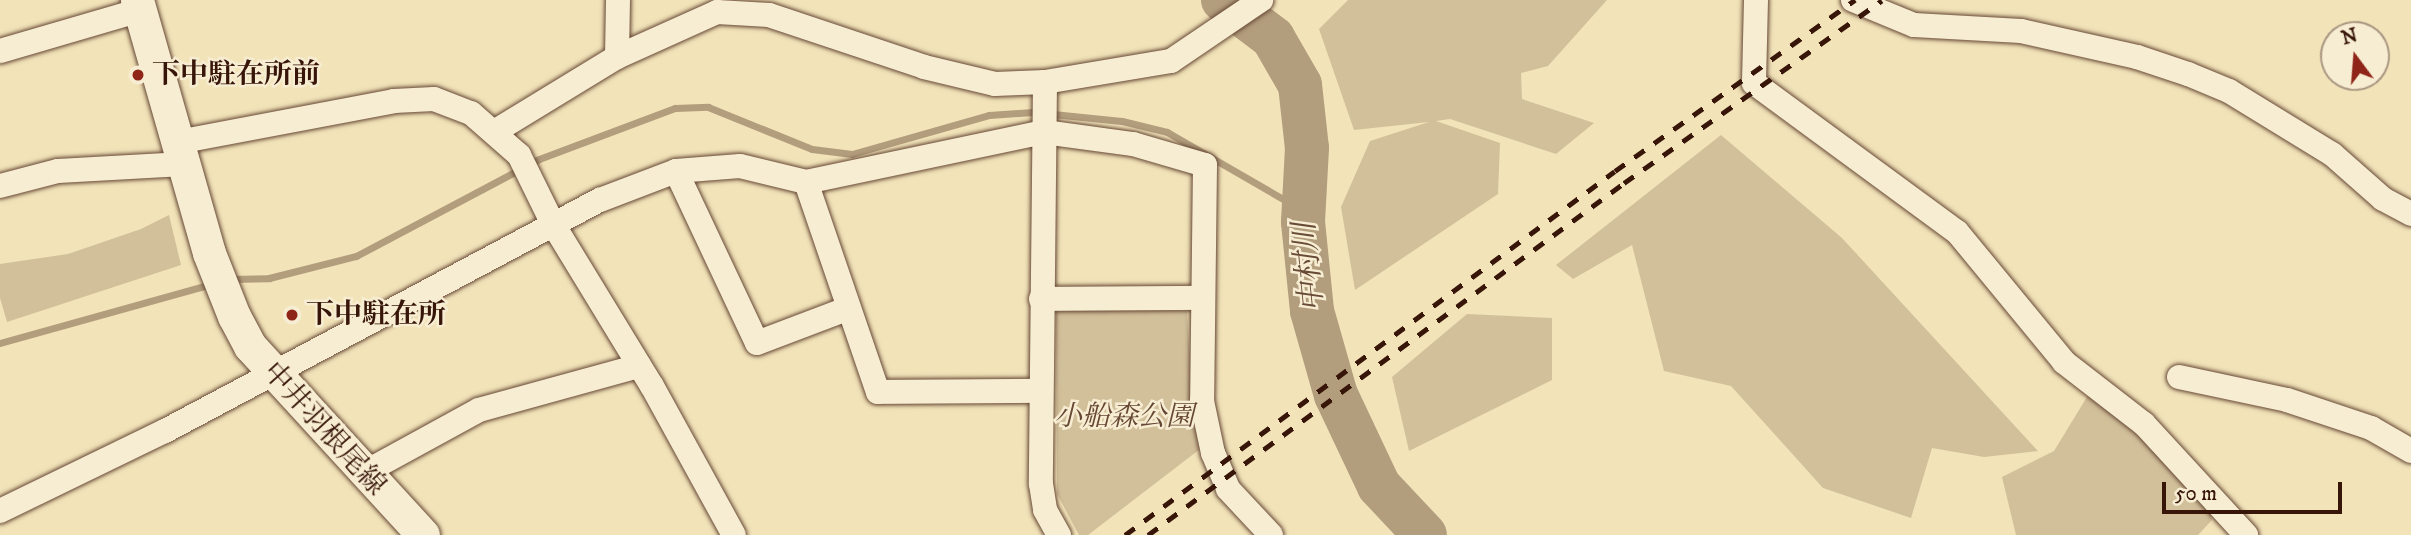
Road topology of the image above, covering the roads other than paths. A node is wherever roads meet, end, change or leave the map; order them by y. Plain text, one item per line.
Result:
1 (618, 0) edge
2 (1261, 0) edge
3 (1756, 0) edge
4 (1853, 0) edge
5 (139, 5) edge
6 (0, 51) edge
7 (617, 57) junction
8 (1045, 90) junction
9 (494, 132) junction
10 (1044, 132) junction
11 (181, 153) junction
12 (676, 171) junction
13 (806, 182) junction
14 (0, 186) edge
15 (2411, 214) edge
16 (554, 224) junction
17 (1203, 298) junction
18 (1041, 299) junction
19 (849, 308) junction
20 (639, 366) junction
21 (274, 374) junction
22 (2179, 377) dead end
23 (1040, 391) junction
24 (2411, 451) edge
25 (362, 474) junction
26 (0, 510) edge
27 (423, 535) edge
28 (734, 535) edge
29 (1059, 535) edge
30 (1271, 535) edge
31 (2246, 535) edge

1 - 7 street
2 - 8 street
3 - 31 street
4 - 15 street
5 - 6 street
5 - 11 main road
7 - 8 street
7 - 9 street
8 - 10 street
9 - 11 street
9 - 16 street
10 - 13 street
10 - 17 street
10 - 18 street
11 - 14 street
11 - 21 main road, 中井羽根尾線
12 - 13 street
12 - 16 street
12 - 19 street
13 - 19 street
16 - 20 street
16 - 21 street
17 - 18 street
17 - 30 street
18 - 23 street
19 - 23 street
20 - 25 street
20 - 28 street
21 - 25 main road, 中井羽根尾線
21 - 26 street
22 - 24 street
23 - 29 street
25 - 27 main road, 中井羽根尾線

